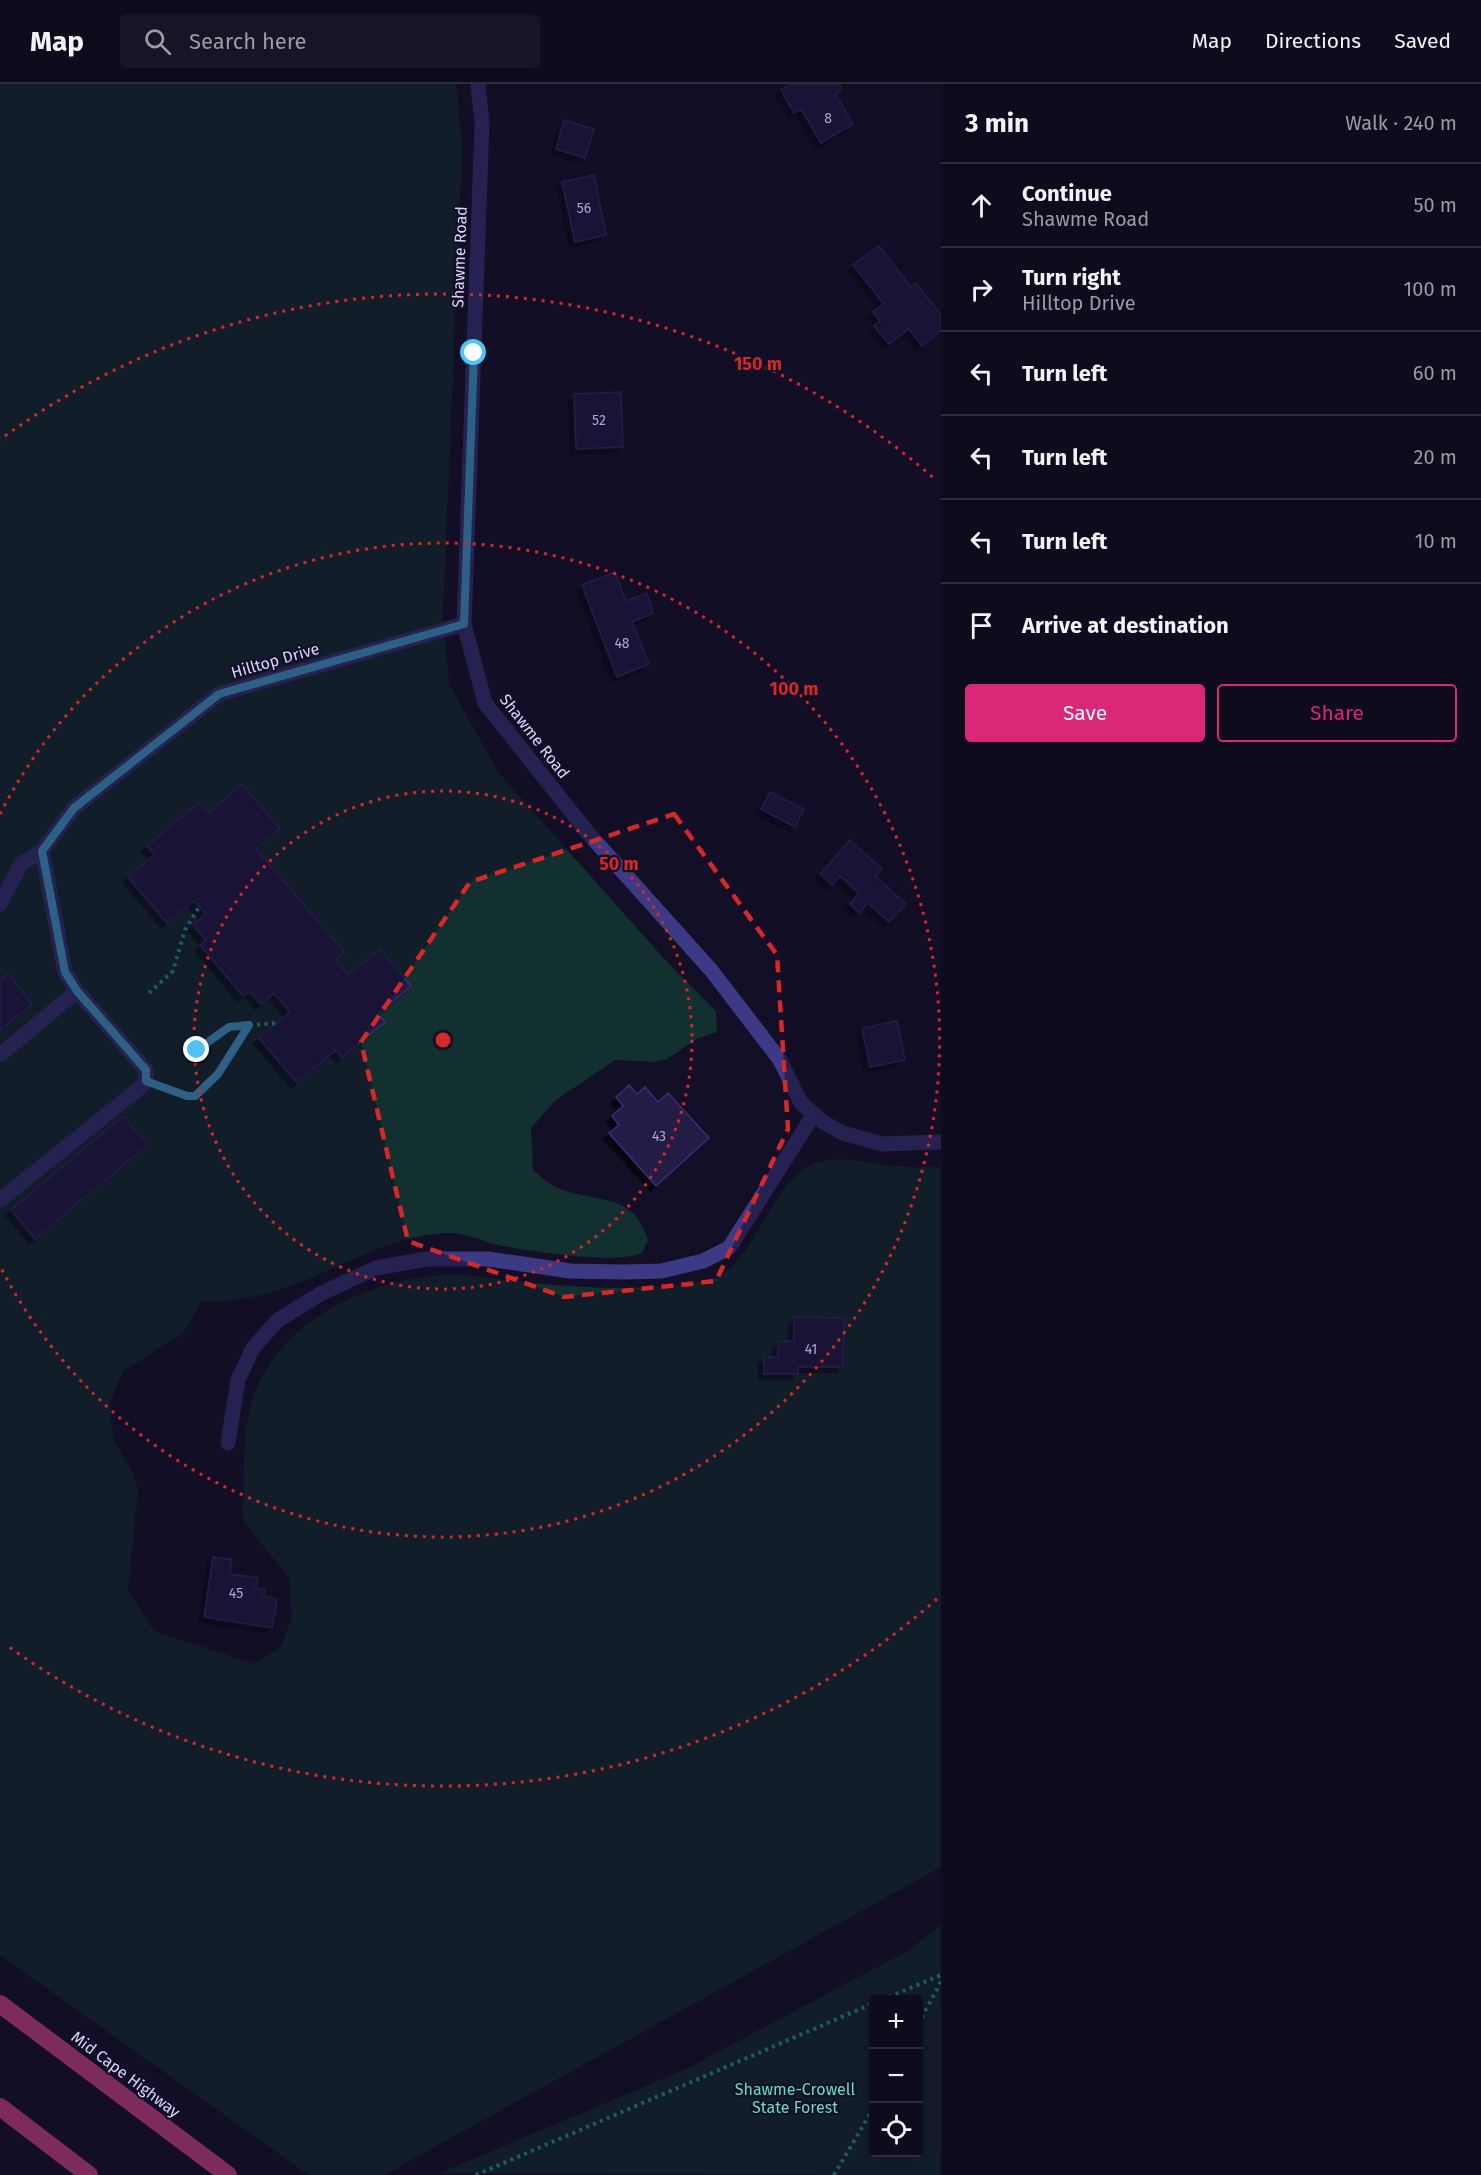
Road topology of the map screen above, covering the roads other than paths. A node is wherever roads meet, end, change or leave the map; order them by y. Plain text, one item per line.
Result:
1 (478, 84) edge
2 (464, 624) junction
3 (42, 851) junction
4 (0, 904) edge
5 (77, 991) junction
6 (0, 1055) edge
7 (814, 1114) junction
8 (941, 1142) edge
9 (0, 1200) edge
10 (228, 1443) dead end
11 (0, 2004) edge
12 (0, 2107) edge
13 (88, 2175) edge
14 (228, 2175) edge

1 - 2 street, Shawme Road
2 - 3 street, Hilltop Drive
2 - 7 street, Shawme Road
3 - 4 street, Hilltop Drive
3 - 5 street
5 - 6 street
5 - 9 street
7 - 8 street, Shawme Road
7 - 10 street
11 - 14 highway, Mid Cape Highway
12 - 13 highway

